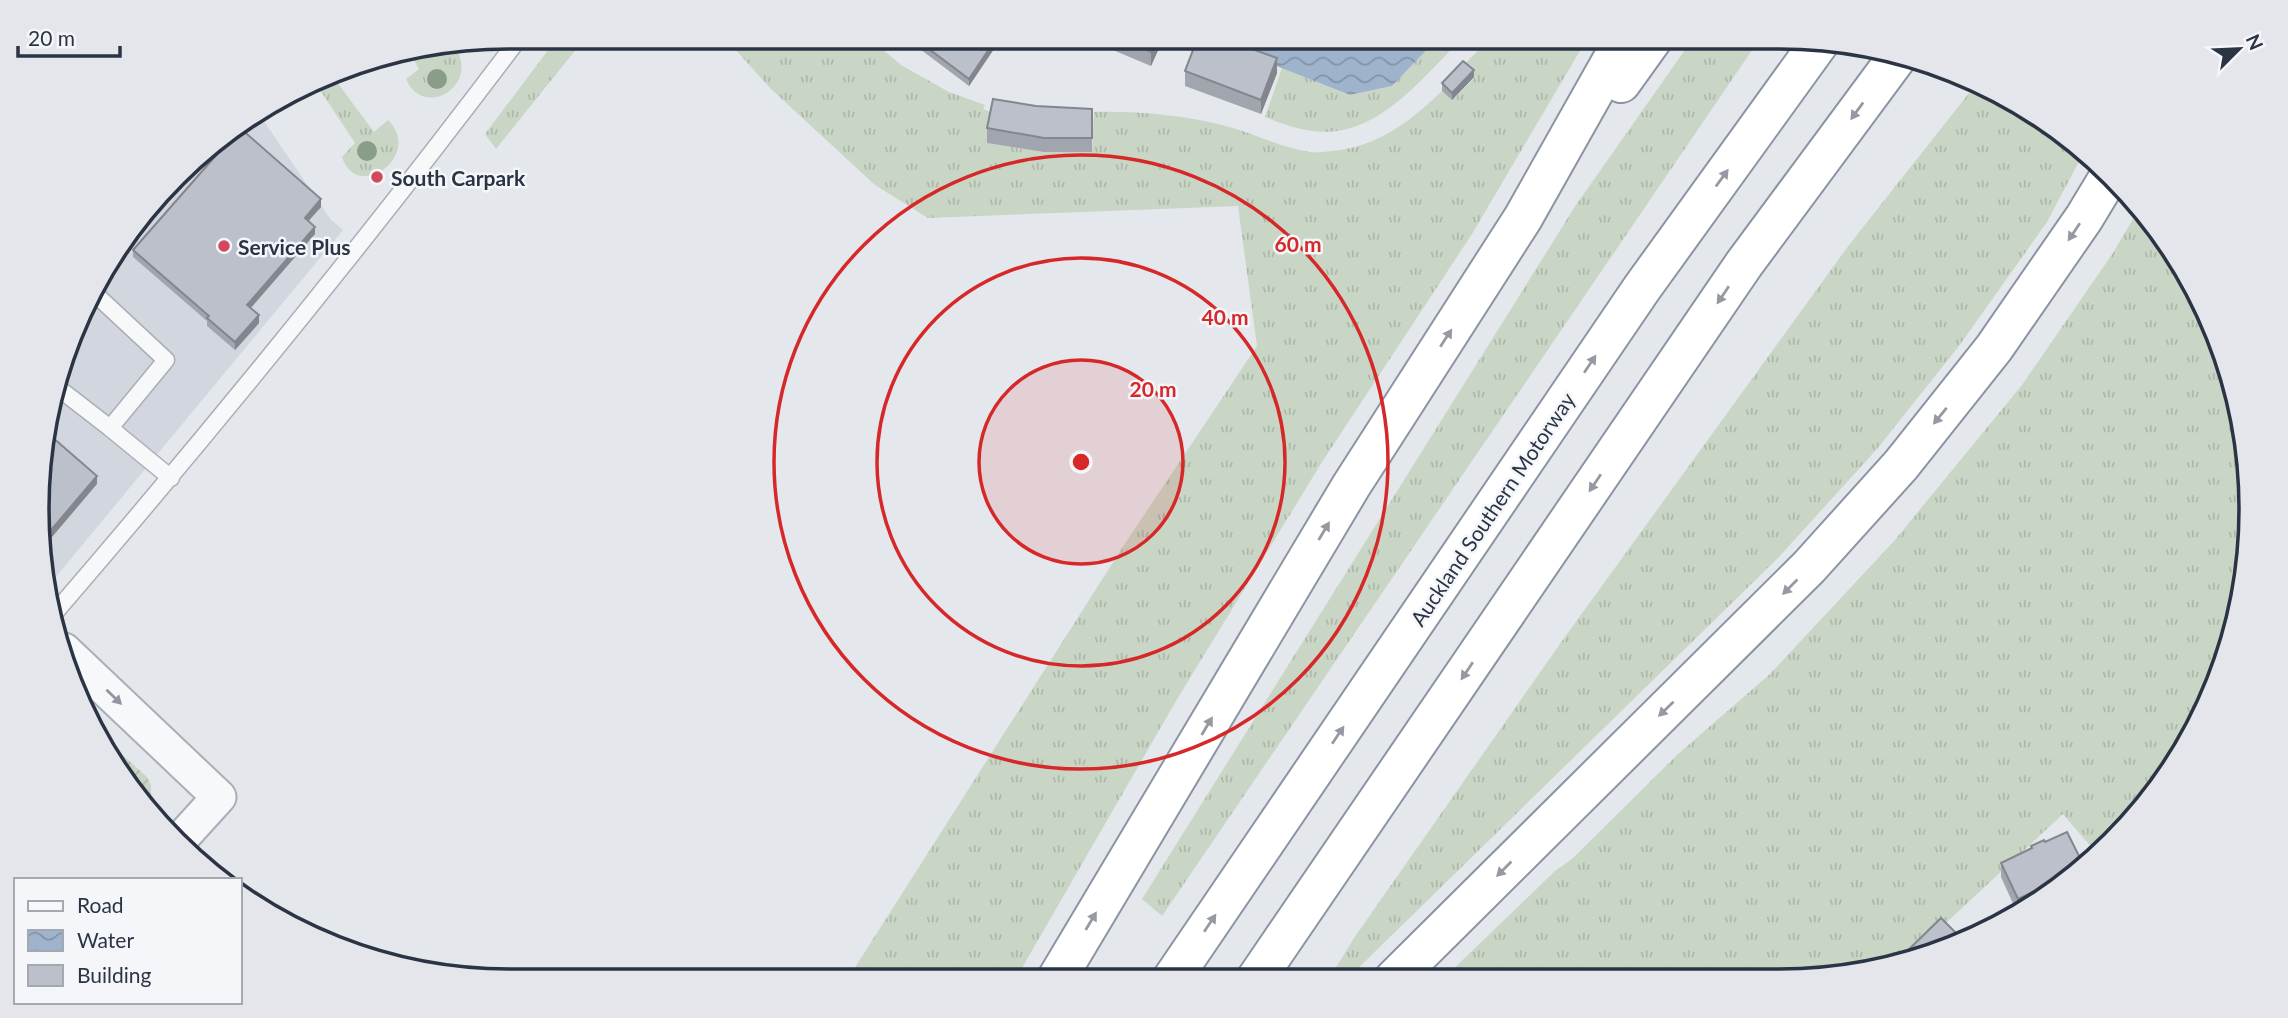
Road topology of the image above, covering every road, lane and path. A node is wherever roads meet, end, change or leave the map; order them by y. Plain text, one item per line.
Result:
1 (511, 49) edge
2 (1618, 49) edge
3 (1645, 49) edge
4 (1814, 50) edge
5 (1892, 64) edge
6 (2104, 184) edge
7 (1523, 218) junction
8 (100, 299) edge
9 (64, 393) edge
10 (110, 428) junction
11 (171, 478) junction
12 (60, 607) edge
13 (74, 659) edge
14 (185, 835) edge
15 (1063, 969) edge
16 (1179, 969) edge
17 (1263, 969) edge
18 (1404, 969) edge

1 - 11 lane
2 - 7 highway
3 - 7 highway
16 -> 4 highway, Auckland Southern Motorway
5 -> 17 highway
6 -> 18 highway
15 -> 7 highway
8 - 10 lane
9 - 10 lane
10 - 11 lane
11 - 12 lane
13 -> 14 street

